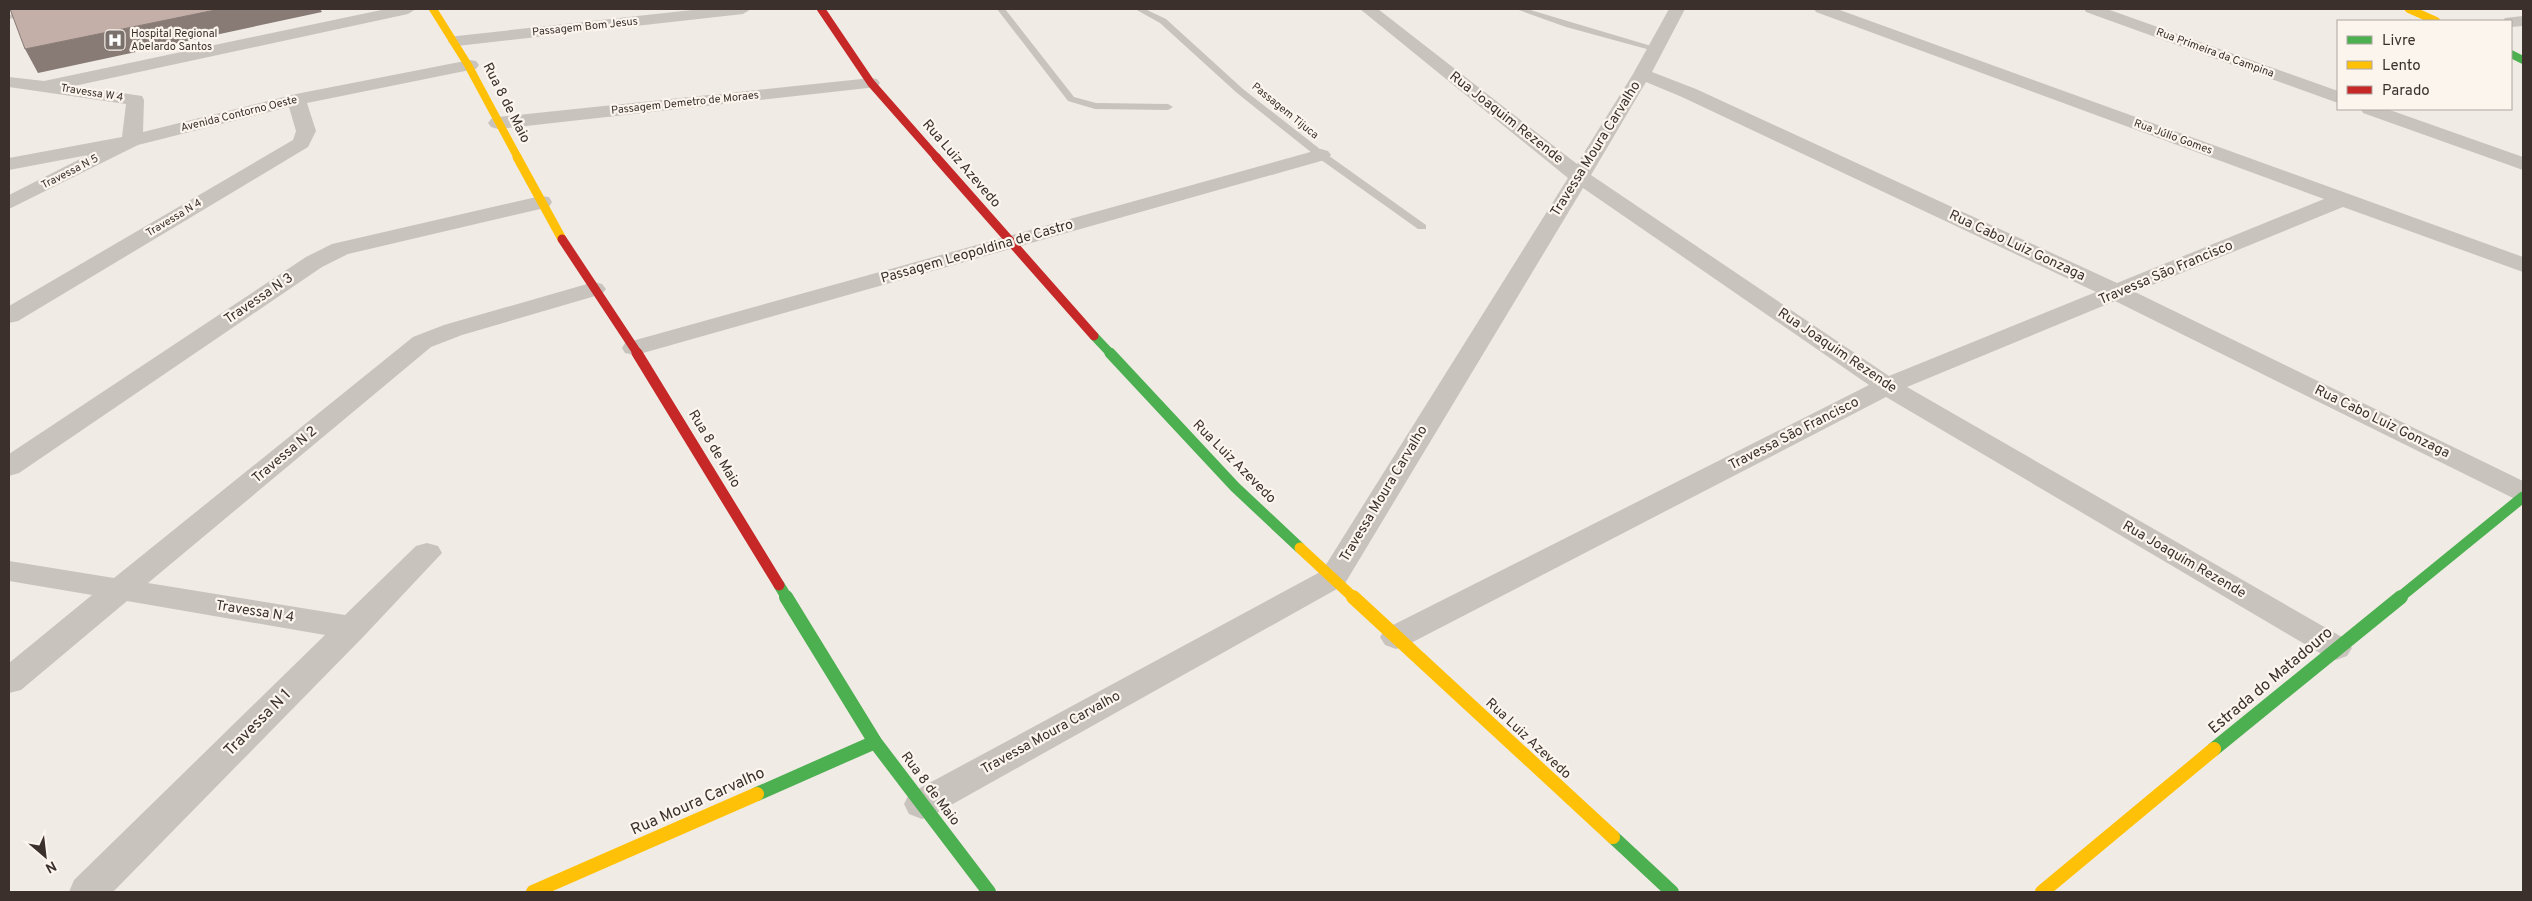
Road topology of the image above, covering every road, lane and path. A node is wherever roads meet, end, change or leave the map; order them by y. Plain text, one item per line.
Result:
1 (54, 9) edge
2 (408, 9) edge
3 (434, 9) edge
4 (743, 9) edge
5 (821, 9) edge
6 (1001, 9) edge
7 (1139, 9) edge
8 (1368, 9) edge
9 (1520, 9) edge
10 (1678, 9) edge
11 (1822, 9) edge
12 (2092, 9) edge
13 (2409, 9) edge
14 (9, 17) edge
15 (2434, 20) edge
16 (457, 41) junction
17 (1654, 48) junction
18 (470, 65) junction
19 (1642, 74) junction
20 (9, 82) edge
21 (871, 83) junction
22 (48, 86) junction
23 (2337, 97) edge
24 (296, 100) junction
25 (1168, 107) dead end
26 (2373, 110) edge
27 (498, 123) junction
28 (133, 132) junction
29 (9, 147) edge
30 (1321, 155) junction
31 (9, 164) edge
32 (2523, 164) edge
33 (1579, 176) junction
34 (2344, 199) junction
35 (541, 202) junction
36 (9, 204) edge
37 (1422, 227) dead end
38 (1010, 242) junction
39 (2523, 265) edge
40 (594, 289) junction
41 (2118, 293) junction
42 (9, 316) edge
43 (634, 348) junction
44 (1887, 386) junction
45 (9, 467) edge
46 (2523, 492) edge
47 (2523, 497) edge
48 (427, 553) dead end
49 (9, 572) edge
50 (1333, 578) junction
51 (121, 591) junction
52 (353, 628) junction
53 (1396, 637) junction
54 (2336, 648) junction
55 (9, 681) edge
56 (875, 742) junction
57 (922, 804) junction
58 (88, 892) edge
59 (534, 892) edge
60 (989, 892) edge
61 (1672, 892) edge
62 (2042, 892) edge

1 - 14 lane
2 - 22 street
3 - 16 street, Rua 8 de Maio
4 - 16 street, Passagem Bom Jesus
5 - 21 street, Rua Luiz Azevedo
6 - 25 lane
7 - 30 lane, Passagem Tijuca
8 - 33 street, Rua Joaquim Rezende
9 - 17 lane
10 - 17 street, Travessa Moura Carvalho
11 - 34 street, Rua Júlio Gomes
12 - 23 street, Rua Primeira da Campina
13 - 15 street
16 - 18 street, Rua 8 de Maio
17 - 19 street, Travessa Moura Carvalho
18 - 24 street, Avenida Contorno Oeste
18 - 27 street, Rua 8 de Maio
19 - 33 street, Travessa Moura Carvalho
19 - 41 street, Rua Cabo Luiz Gonzaga
20 - 22 street, Travessa W 4
21 - 27 street, Passagem Demetro de Moraes
21 - 38 street, Rua Luiz Azevedo
22 - 28 street, Travessa W 4
24 - 28 street, Avenida Contorno Oeste
24 - 42 street, Travessa N 4
26 - 32 street
27 - 35 street, Rua 8 de Maio
28 - 29 street
28 - 31 street, Avenida Contorno Oeste
28 - 36 street, Travessa N 5
30 - 37 lane, Passagem Tijuca
30 - 38 street, Passagem Leopoldina de Castro
33 - 44 street, Rua Joaquim Rezende
33 - 50 street, Travessa Moura Carvalho
34 - 39 street, Rua Júlio Gomes
34 - 41 street, Travessa São Francisco
35 - 40 street, Rua 8 de Maio
35 - 45 street, Travessa N 3
38 - 43 street, Passagem Leopoldina de Castro
38 - 50 street, Rua Luiz Azevedo
40 - 43 street, Rua 8 de Maio
40 - 51 street, Travessa N 2
41 - 44 street, Travessa São Francisco
41 - 46 street, Rua Cabo Luiz Gonzaga
43 - 56 street, Rua 8 de Maio
44 - 53 street, Travessa São Francisco
44 - 54 street, Rua Joaquim Rezende
47 - 54 street, Estrada do Matadouro
48 - 52 street, Travessa N 1
49 - 51 street, Travessa N 4
50 - 53 street, Rua Luiz Azevedo
50 - 57 street, Travessa Moura Carvalho
51 - 52 street, Travessa N 4
51 - 55 street, Travessa N 2
52 - 58 street, Travessa N 1
53 - 61 street, Rua Luiz Azevedo
54 - 62 street, Estrada do Matadouro
56 - 57 street, Rua 8 de Maio
56 - 59 street, Rua Moura Carvalho
57 - 60 street, Rua 8 de Maio

